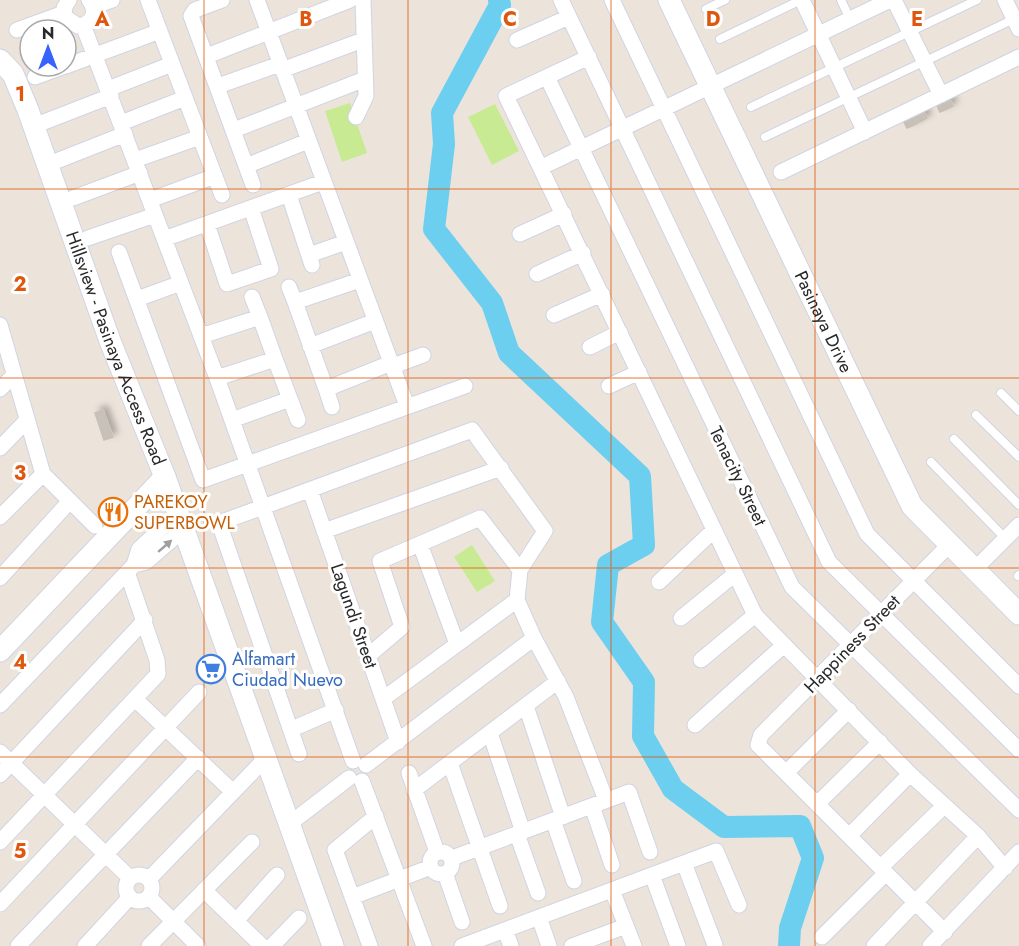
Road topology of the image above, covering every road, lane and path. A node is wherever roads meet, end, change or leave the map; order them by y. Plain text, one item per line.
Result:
1 (112, 0) edge
2 (148, 0) edge
3 (222, 0) edge
4 (257, 0) edge
5 (350, 0) edge
6 (363, 0) edge
7 (561, 0) edge
8 (612, 0) edge
9 (669, 0) edge
10 (725, 0) edge
11 (801, 0) edge
12 (841, 0) edge
13 (977, 0) edge
14 (1005, 0) edge
15 (885, 1) edge
16 (91, 4) edge
17 (66, 6) edge
18 (706, 9) dead end
19 (569, 17) junction
20 (850, 19) junction
21 (1017, 24) edge
22 (83, 25) junction
23 (17, 30) dead end
24 (160, 31) junction
25 (910, 32) junction
26 (269, 33) junction
27 (818, 34) junction
28 (720, 39) dead end
29 (363, 40) junction
30 (518, 40) dead end
31 (96, 55) junction
32 (207, 56) junction
33 (589, 57) junction
34 (1019, 57) edge
35 (0, 60) edge
36 (78, 61) edge
37 (924, 62) junction
38 (172, 64) junction
39 (281, 67) junction
40 (834, 68) junction
41 (547, 77) junction
42 (365, 79) junction
43 (218, 86) junction
44 (711, 86) junction
45 (110, 93) junction
46 (941, 95) junction
47 (185, 98) junction
48 (849, 98) junction
49 (295, 106) junction
50 (752, 107) dead end
51 (664, 109) junction
52 (356, 117) dead end
53 (44, 122) dead end
54 (623, 128) junction
55 (123, 129) junction
56 (234, 130) junction
57 (865, 132) junction
58 (200, 137) junction
59 (765, 137) dead end
60 (308, 141) junction
61 (582, 148) junction
62 (59, 160) dead end
63 (246, 166) junction
64 (137, 167) junction
65 (542, 167) junction
66 (782, 172) dead end
67 (215, 176) junction
68 (323, 183) junction
69 (253, 185) dead end
70 (222, 195) dead end
71 (289, 195) junction
72 (73, 198) dead end
73 (150, 200) junction
74 (250, 208) junction
75 (564, 214) junction
76 (155, 215) junction
77 (207, 224) junction
78 (520, 234) dead end
79 (88, 238) dead end
80 (164, 238) junction
81 (346, 242) junction
82 (119, 252) dead end
83 (583, 254) junction
84 (537, 274) dead end
85 (360, 280) junction
86 (181, 283) junction
87 (289, 287) dead end
88 (602, 294) junction
89 (252, 297) dead end
90 (137, 300) junction
91 (295, 302) junction
92 (554, 315) dead end
93 (260, 317) junction
94 (375, 321) junction
95 (0, 325) edge
96 (620, 332) junction
97 (201, 336) junction
98 (310, 346) junction
99 (590, 347) dead end
100 (423, 355) dead end
101 (275, 359) junction
102 (392, 364) junction
103 (639, 372) junction
104 (14, 375) junction
105 (217, 378) junction
106 (465, 386) dead end
107 (609, 386) dead end
108 (0, 389) edge
109 (326, 389) junction
110 (1000, 393) dead end
111 (290, 399) junction
112 (407, 406) junction
113 (332, 407) dead end
114 (1019, 411) edge
115 (976, 415) dead end
116 (232, 420) junction
117 (298, 420) dead end
118 (26, 421) junction
119 (954, 439) dead end
120 (0, 448) edge
121 (1019, 458) edge
122 (931, 462) dead end
123 (248, 464) junction
124 (501, 468) junction
125 (43, 474) junction
126 (165, 477) junction
127 (310, 490) junction
128 (69, 502) junction
129 (1019, 505) edge
130 (264, 506) junction
131 (0, 517) edge
132 (181, 521) junction
133 (1019, 525) edge
134 (94, 526) dead end
135 (714, 530) junction
136 (324, 531) junction
137 (1005, 538) junction
138 (420, 544) junction
139 (950, 544) junction
140 (131, 569) junction
141 (975, 569) junction
142 (520, 570) junction
143 (735, 574) junction
144 (0, 578) edge
145 (914, 581) junction
146 (659, 582) dead end
147 (517, 600) junction
148 (882, 613) junction
149 (1019, 614) edge
150 (755, 615) junction
151 (681, 618) dead end
152 (145, 620) junction
153 (534, 638) junction
154 (458, 644) junction
155 (784, 645) junction
156 (850, 646) junction
157 (0, 651) edge
158 (368, 656) junction
159 (701, 660) dead end
160 (818, 679) junction
161 (558, 681) junction
162 (1019, 686) edge
163 (199, 692) dead end
164 (135, 699) junction
165 (383, 699) junction
166 (0, 705) edge
167 (525, 706) junction
168 (336, 710) junction
169 (849, 710) junction
170 (695, 725) dead end
171 (165, 728) junction
172 (292, 729) junction
173 (490, 733) junction
174 (398, 742) junction
175 (880, 742) junction
176 (1019, 750) edge
177 (0, 752) edge
178 (299, 754) dead end
179 (198, 758) junction
180 (265, 759) junction
181 (12, 763) junction
182 (450, 763) junction
183 (355, 771) junction
184 (409, 773) dead end
185 (786, 773) junction
186 (910, 774) junction
187 (0, 775) edge
188 (414, 789) junction
189 (234, 792) junction
190 (45, 795) junction
191 (599, 803) junction
192 (817, 804) junction
193 (944, 806) junction
194 (1019, 810) edge
195 (376, 816) junction
196 (286, 819) junction
197 (558, 819) junction
198 (75, 824) junction
199 (520, 833) junction
200 (850, 835) junction
201 (978, 836) junction
202 (0, 842) edge
203 (252, 842) dead end
204 (480, 848) junction
205 (650, 852) dead end
206 (1019, 852) edge
207 (105, 853) junction
208 (445, 855) junction
209 (684, 863) junction
210 (612, 866) dead end
211 (431, 867) junction
212 (1005, 867) junction
213 (884, 870) junction
214 (445, 873) junction
215 (277, 875) dead end
216 (652, 875) junction
217 (130, 878) junction
218 (149, 879) junction
219 (401, 880) junction
220 (574, 881) dead end
221 (204, 890) junction
222 (612, 890) junction
223 (538, 893) dead end
224 (130, 897) junction
225 (149, 897) junction
226 (352, 897) junction
227 (0, 904) edge
228 (917, 904) junction
229 (739, 905) dead end
230 (500, 906) dead end
231 (539, 917) junction
232 (299, 918) dead end
233 (174, 921) junction
234 (236, 921) junction
235 (462, 922) dead end
236 (626, 926) junction
237 (505, 930) junction
238 (945, 932) junction
239 (822, 937) dead end
240 (717, 944) edge
241 (18, 946) edge
242 (85, 946) edge
243 (149, 946) edge
244 (198, 946) edge
245 (262, 946) edge
246 (272, 946) edge
247 (333, 946) edge
248 (370, 946) edge
249 (424, 946) edge
250 (462, 946) edge
251 (511, 946) edge
252 (549, 946) edge
253 (572, 946) edge
254 (634, 946) edge
255 (678, 946) edge
256 (874, 946) edge
257 (930, 946) edge

1 - 16 street
2 - 24 street
3 - 32 street
4 - 26 street
5 - 26 street
6 - 29 street
7 - 19 street
8 - 51 street
9 - 44 street, Pasinaya Drive
10 - 18 lane
11 - 27 street
11 - 28 lane
12 - 20 lane
13 - 25 lane
14 - 21 street
15 - 20 street
15 - 25 street
16 - 22 street
17 - 22 street
17 - 23 street
19 - 30 street
19 - 33 street
20 - 27 street
21 - 37 lane
22 - 31 street
24 - 31 street
24 - 38 street
25 - 37 street
25 - 40 lane
26 - 32 street
26 - 39 street
27 - 40 street
27 - 44 street
29 - 39 street
29 - 42 street
31 - 36 street
31 - 45 street
32 - 43 street
33 - 41 street
33 - 54 street
34 - 46 street
35 - 126 street, Hillsview - Pasinaya Access Road
37 - 46 street
37 - 48 lane
38 - 45 street
38 - 47 street
39 - 43 street
39 - 49 street
40 - 48 street
40 - 50 lane
41 - 61 street, Tenacity Street
41 - 65 street
42 - 49 street
42 - 52 street
43 - 56 street
44 - 51 street
44 - 139 street, Pasinaya Drive
45 - 53 street
45 - 55 street
46 - 57 street
47 - 55 street
47 - 58 street
48 - 57 street
48 - 59 lane
49 - 56 street
49 - 60 street
51 - 54 street
51 - 145 street
54 - 61 street
54 - 148 street
55 - 62 street
55 - 64 street
56 - 63 street
57 - 66 street
58 - 64 street
58 - 67 street
60 - 63 street
60 - 68 street
61 - 65 street
61 - 156 street, Tenacity Street
63 - 69 street
64 - 72 street
64 - 73 street
65 - 75 street
67 - 70 street
67 - 73 street
68 - 71 street
68 - 81 street
71 - 74 street
71 - 81 street
73 - 76 street
74 - 77 street
74 - 77 street
75 - 78 street
75 - 83 street
76 - 79 street
76 - 80 street
77 - 80 street
80 - 86 street
81 - 85 street
82 - 90 street
83 - 84 street
83 - 88 street
85 - 91 street
85 - 94 street
86 - 90 street
86 - 97 street
87 - 91 street
88 - 92 street
88 - 96 street
89 - 93 street
90 - 123 street
91 - 98 street
93 - 97 street
93 - 101 street
94 - 98 street
94 - 102 street
95 - 104 street
96 - 99 street
96 - 103 street
97 - 105 street
98 - 109 street
100 - 102 street
101 - 105 street
101 - 111 street
102 - 109 street
102 - 112 street
103 - 107 street
103 - 135 street
104 - 108 street
104 - 118 street
105 - 116 street
106 - 112 street
109 - 113 street
110 - 114 lane
111 - 116 street
111 - 117 street
112 - 123 street
115 - 121 lane
116 - 123 street
118 - 120 street
118 - 125 street
119 - 129 lane
122 - 137 lane
123 - 130 street
124 - 127 street
124 - 136 street
124 - 142 street
125 - 128 street
125 - 131 street
126 - 132 street, Hillsview - Pasinaya Access Road
126 - 157 street
127 - 130 street
127 - 136 street, Lagundi Street
128 - 134 street
128 - 144 street
130 - 168 street
130 - 172 street
132 - 140 street
132 - 180 street, Hillsview - Pasinaya Access Road
133 - 137 street
135 - 143 street
135 - 146 street
136 - 158 street, Lagundi Street
137 - 141 street
138 - 142 street
138 - 154 street
138 - 158 street
139 - 141 street, Pasinaya Drive
139 - 145 street, Happiness Street
140 - 152 street
140 - 166 street
141 - 149 street, Pasinaya Drive
142 - 147 street
143 - 150 street
143 - 151 street
145 - 148 street, Happiness Street
145 - 162 street
147 - 153 street
147 - 154 street
148 - 156 street, Happiness Street
148 - 176 street
150 - 155 street
150 - 159 street
152 - 164 street
152 - 181 street
153 - 161 street
153 - 174 street
154 - 165 street
155 - 160 street
155 - 170 street
156 - 160 street, Happiness Street
156 - 194 street, Tenacity Street
158 - 165 street, Lagundi Street
160 - 169 street
160 - 185 street, Happiness Street
161 - 167 street
161 - 191 street
163 - 171 street
164 - 171 street
164 - 190 street
165 - 174 street, Lagundi Street
167 - 173 street
167 - 197 street
168 - 172 street
168 - 183 street
169 - 175 street
169 - 185 street
171 - 179 street
171 - 198 street
172 - 178 street
173 - 182 street
173 - 199 street
174 - 183 street
175 - 186 street
175 - 192 street
177 - 181 street
179 - 189 street
179 - 207 street
180 - 189 street
180 - 196 street, Hillsview - Pasinaya Access Road
181 - 187 street
181 - 190 street
182 - 188 street
182 - 204 street
183 - 195 street
183 - 196 street
184 - 188 street
185 - 192 street
186 - 193 street
186 - 200 street
188 - 208 street
189 - 218 street
190 - 198 street
190 - 202 street
191 - 197 street
191 - 205 street
191 - 210 street
192 - 200 street
193 - 201 street
193 - 213 street
195 - 219 street
195 - 226 street
196 - 247 street, Hillsview - Pasinaya Access Road
197 - 199 street
197 - 220 street
198 - 207 street
198 - 227 street
199 - 204 street
199 - 223 street
200 - 213 street
201 - 212 street
201 - 228 street
203 - 221 street
204 - 208 street
204 - 230 street
206 - 212 street
207 - 217 street
207 - 241 street
208 - 211 street
208 - 214 street
209 - 216 street
209 - 229 street
209 - 240 street
211 - 214 street
211 - 219 street
212 - 238 street
213 - 228 street
213 - 239 street
214 - 235 street
215 - 234 street
216 - 222 street
216 - 255 street
217 - 218 street
217 - 224 street
218 - 225 street
219 - 226 street
219 - 249 street
221 - 233 street
221 - 234 street
222 - 231 street
222 - 236 street
224 - 225 street
224 - 242 street
225 - 233 street
226 - 248 street
228 - 238 street
228 - 256 street
231 - 237 street
231 - 252 street
232 - 246 street
233 - 243 street
233 - 244 street
234 - 245 street
236 - 253 street
236 - 254 street
237 - 250 street
237 - 251 street
238 - 257 street

